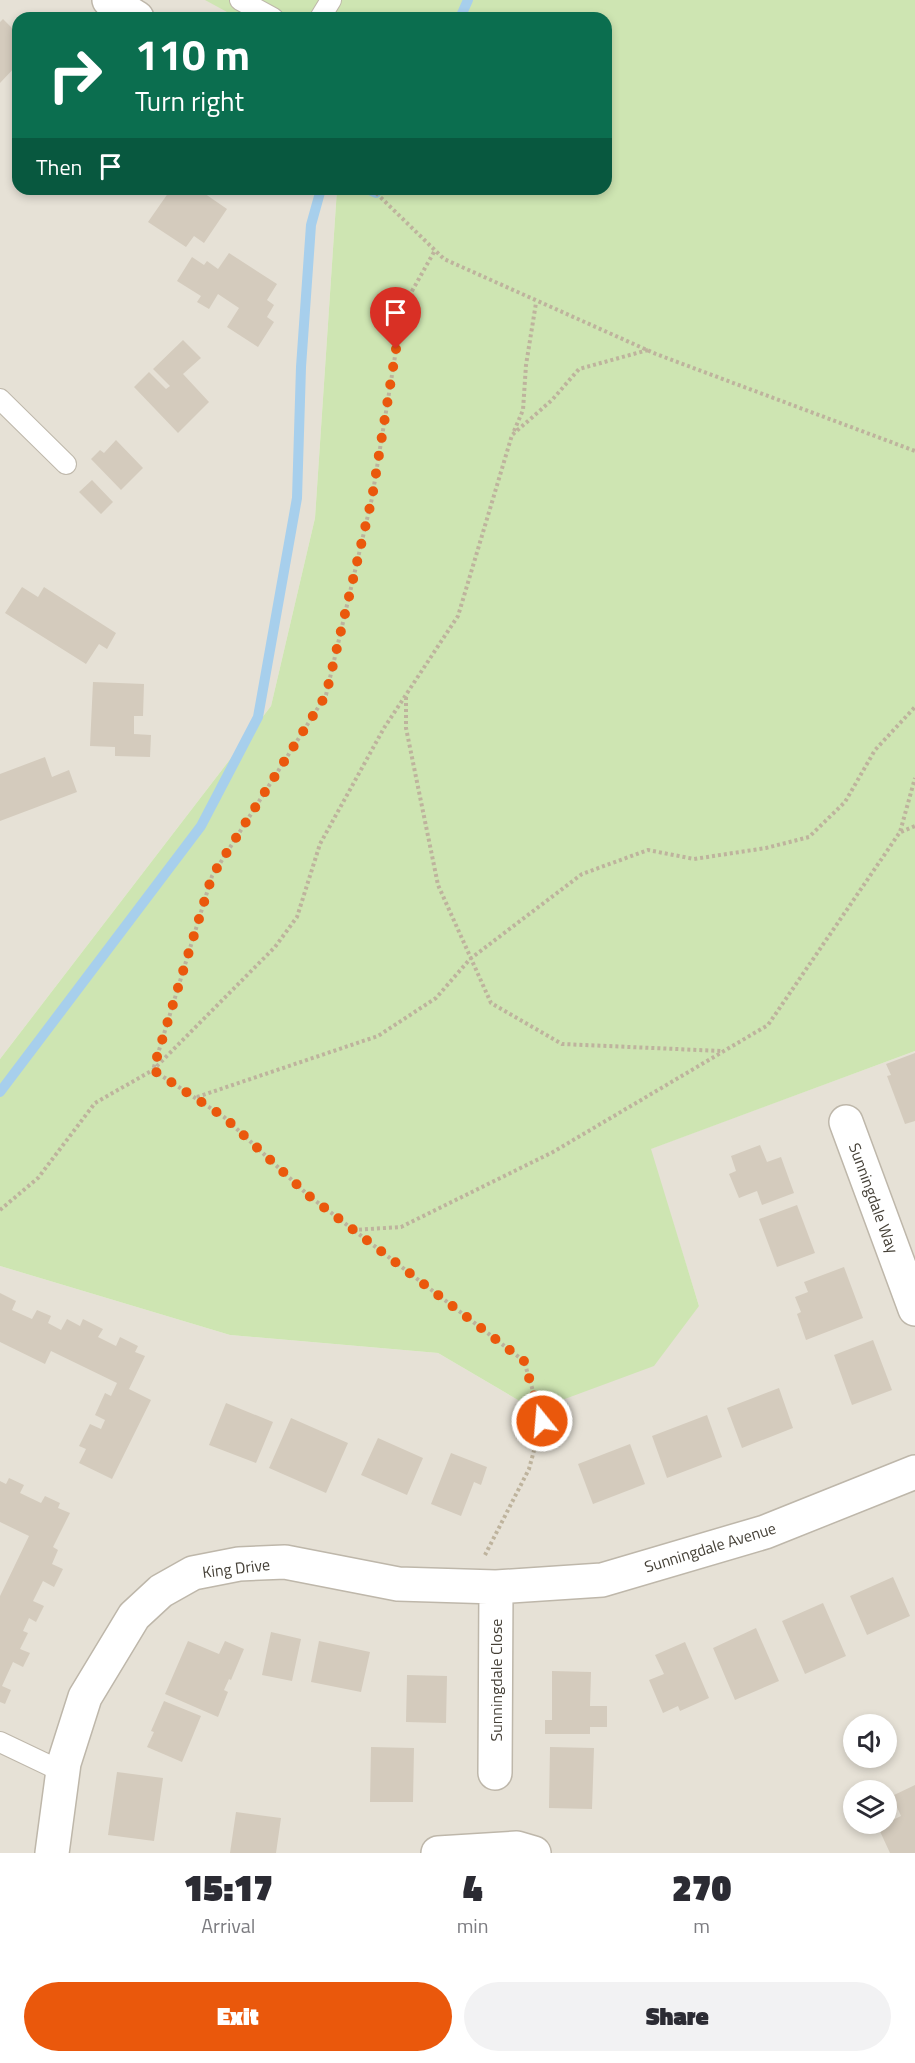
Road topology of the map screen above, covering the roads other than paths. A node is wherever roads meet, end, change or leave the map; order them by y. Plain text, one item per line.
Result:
1 (109, 0) edge
2 (240, 0) edge
3 (128, 12) edge
4 (262, 12) edge
5 (0, 399) edge
6 (66, 464) dead end
7 (846, 1122) dead end
8 (915, 1308) edge
9 (915, 1472) edge
10 (481, 1587) junction
11 (0, 1742) edge
12 (63, 1772) junction
13 (495, 1773) dead end
14 (52, 1853) edge
15 (438, 1853) edge
16 (534, 1853) edge

1 - 3 street
2 - 4 lane
5 - 6 lane
7 - 8 street, Sunningdale Way
9 - 10 street, Sunningdale Avenue
10 - 12 street, King Drive
10 - 13 street, Sunningdale Close
11 - 12 lane
12 - 14 street, King Drive
15 - 16 street

